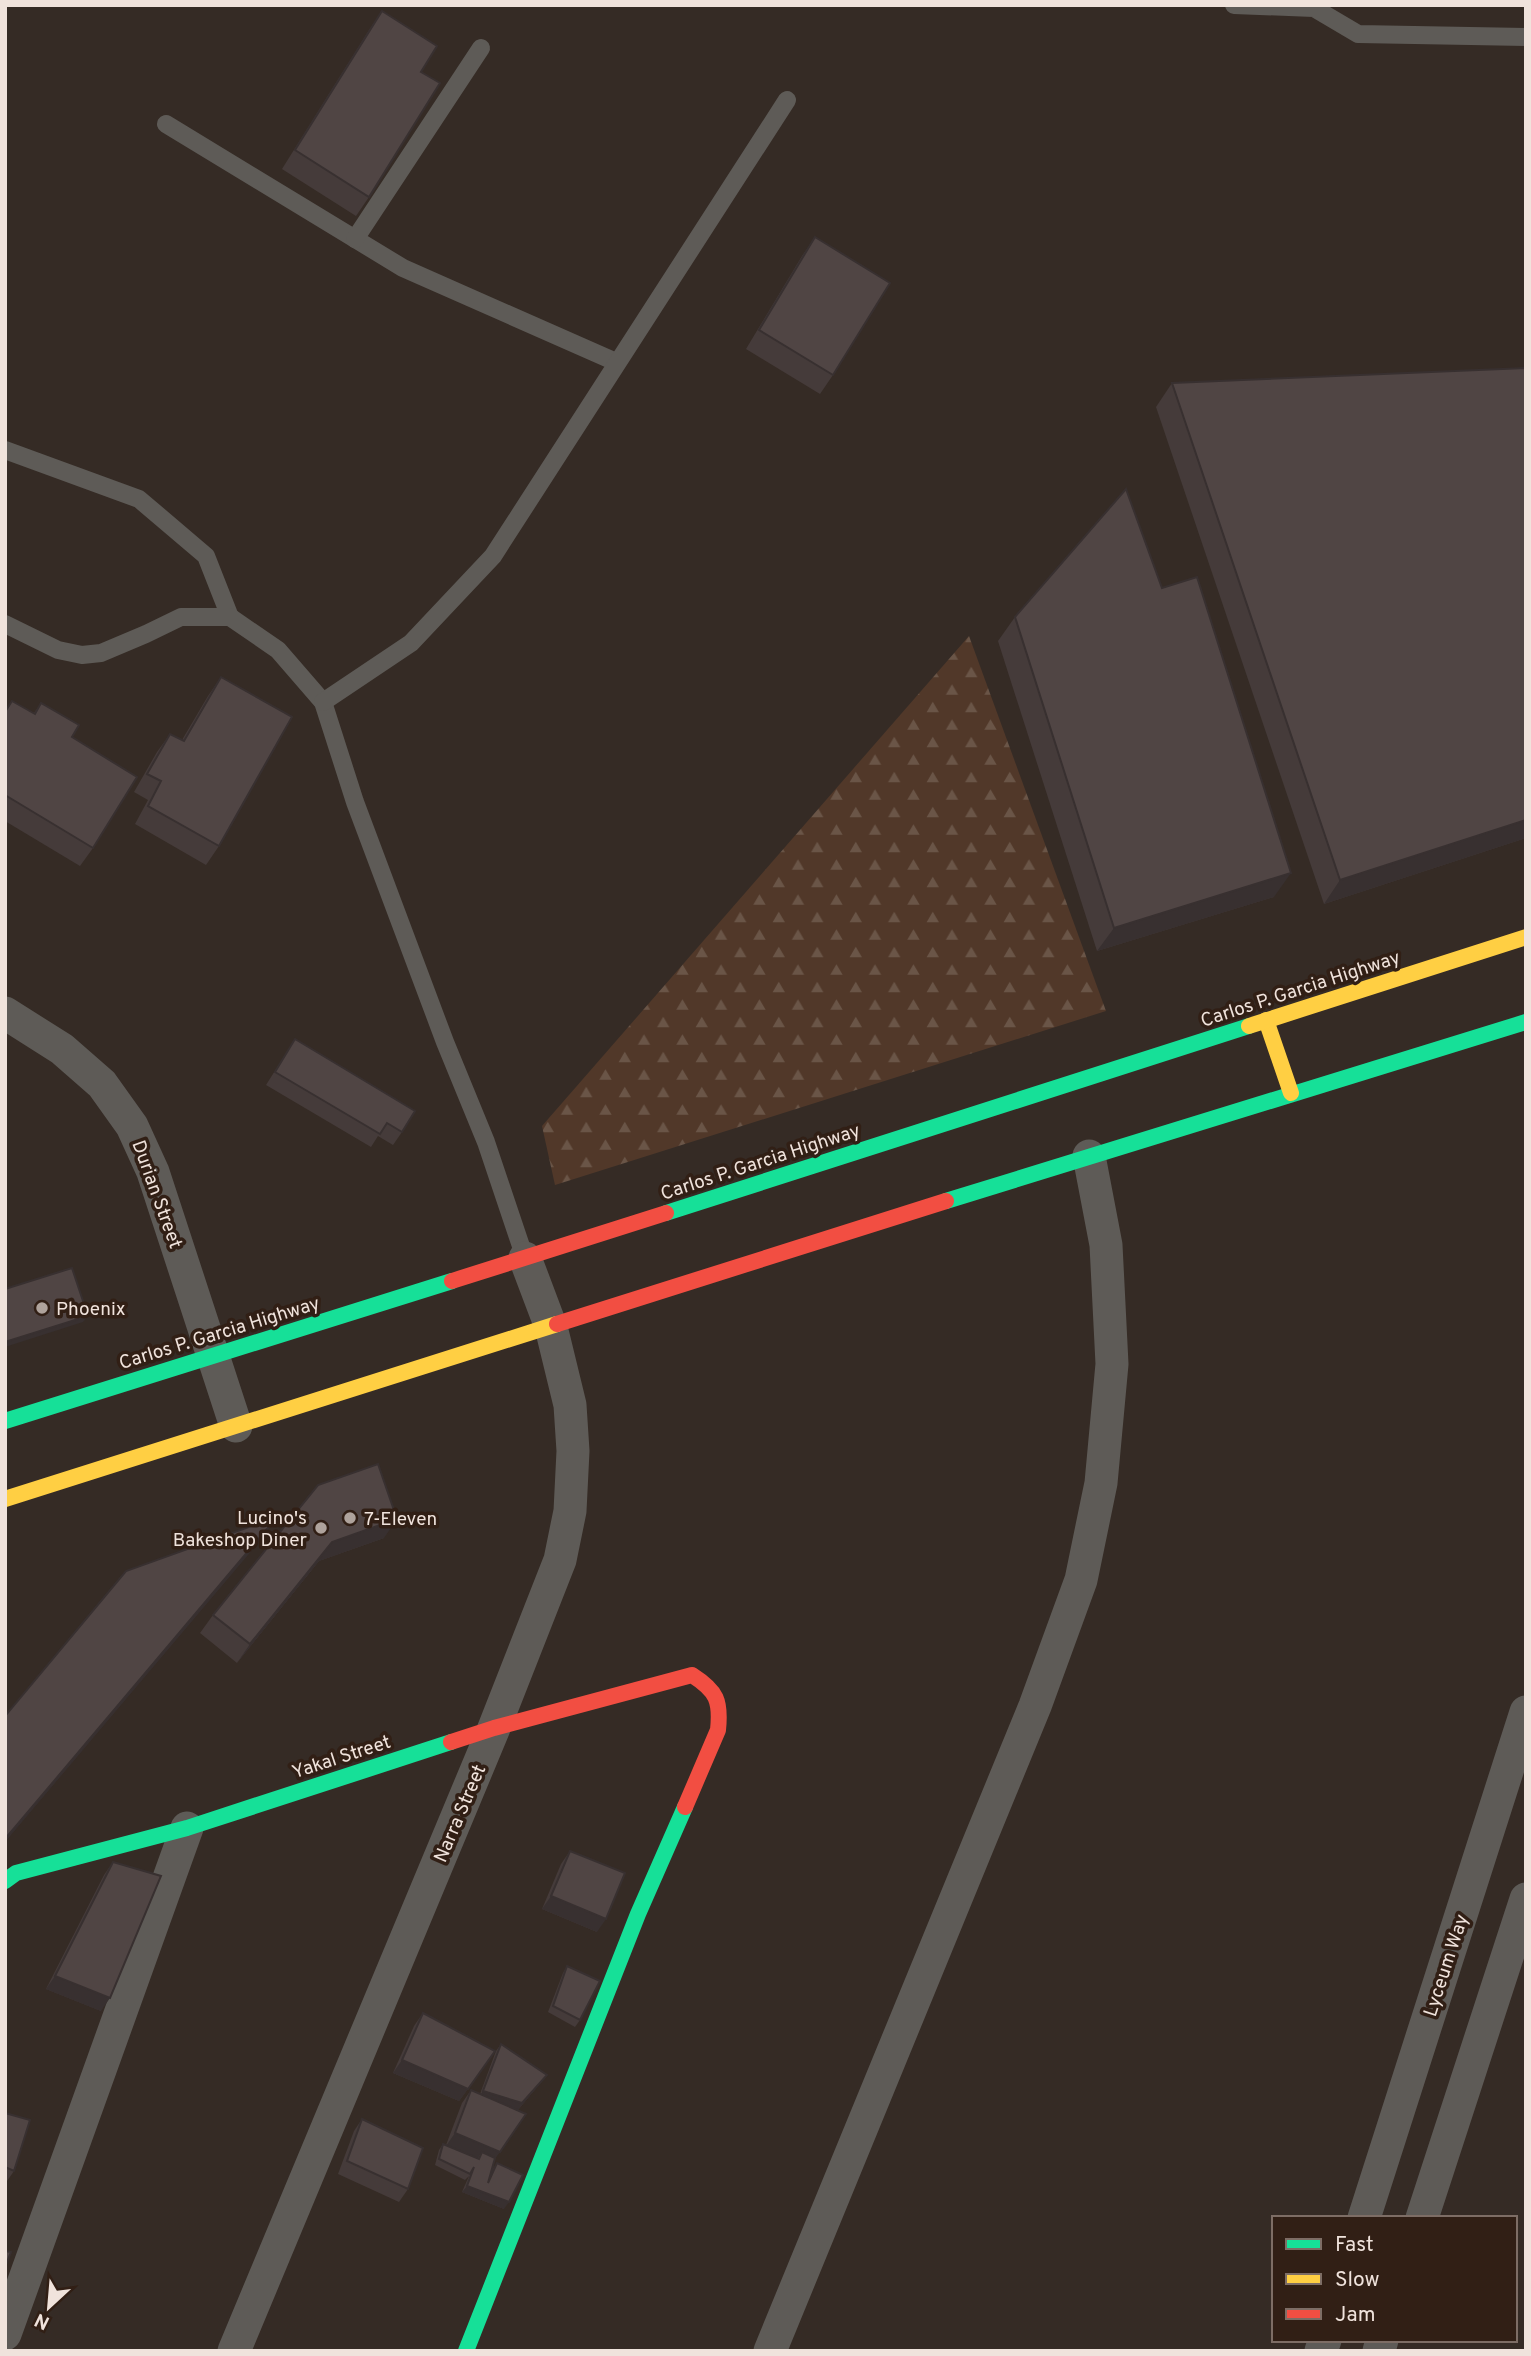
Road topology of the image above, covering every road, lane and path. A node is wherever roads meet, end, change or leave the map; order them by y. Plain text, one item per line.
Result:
1 (1234, 5) edge
2 (1317, 7) edge
3 (1526, 37) edge
4 (481, 48) dead end
5 (787, 100) dead end
6 (166, 124) dead end
7 (355, 239) junction
8 (616, 362) junction
9 (5, 450) edge
10 (230, 617) junction
11 (5, 624) edge
12 (323, 702) junction
13 (1526, 937) edge
14 (7, 1017) edge
15 (1266, 1020) junction
16 (1526, 1022) edge
17 (1291, 1093) junction
18 (1089, 1156) junction
19 (525, 1258) junction
20 (551, 1327) junction
21 (213, 1356) junction
22 (5, 1421) edge
23 (236, 1426) junction
24 (5, 1499) edge
25 (1526, 1713) edge
26 (494, 1728) junction
27 (187, 1828) junction
28 (5, 1881) edge
29 (1526, 1899) edge
30 (1365, 2216) edge
31 (1423, 2216) edge
32 (5, 2334) edge
33 (234, 2351) edge
34 (466, 2351) edge
35 (770, 2351) edge

1 - 2 lane
2 - 3 lane
4 - 7 lane
5 - 8 lane
6 - 7 lane
7 - 8 lane
8 - 12 lane
9 - 10 lane
10 - 11 lane
10 - 12 lane
12 - 19 lane
13 - 15 main road, Carlos P. Garcia Highway
14 - 21 street, Durian Street
15 - 17 main road
15 - 19 main road, Carlos P. Garcia Highway
16 - 17 main road
17 - 18 main road
18 - 20 main road
18 - 35 street
19 - 20 street, Narra Street
19 - 21 main road, Carlos P. Garcia Highway
20 - 23 main road
20 - 26 street, Narra Street
21 - 22 main road, Carlos P. Garcia Highway
21 - 23 street, Durian Street
23 - 24 main road
25 - 30 street, Lyceum Way
26 - 27 main road, Yakal Street
26 - 33 street, Narra Street
26 - 34 main road, Yakal Street
27 - 28 main road, Yakal Street
27 - 32 street
29 - 31 street

